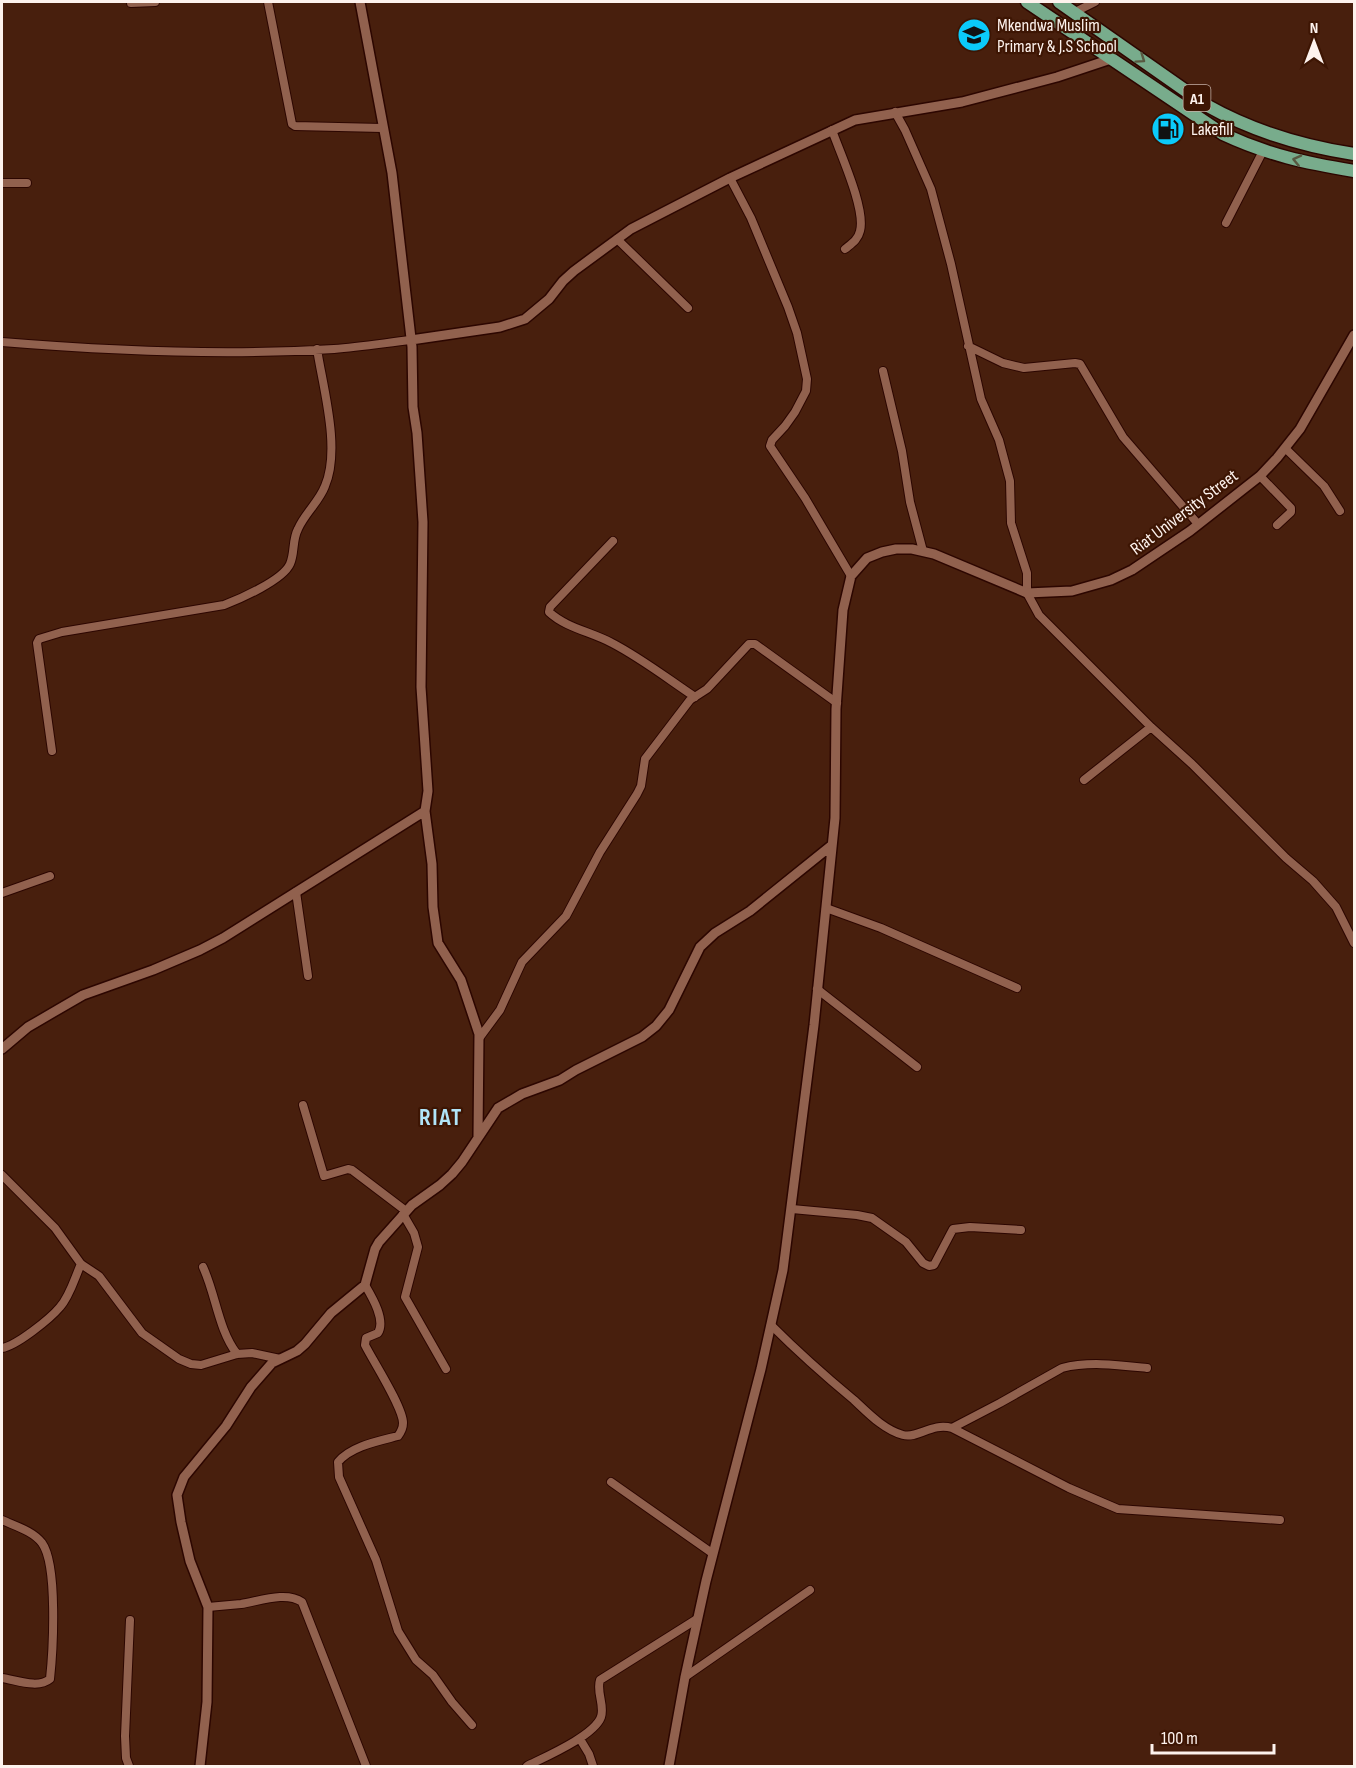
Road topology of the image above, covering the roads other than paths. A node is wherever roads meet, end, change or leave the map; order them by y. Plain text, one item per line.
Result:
1 (155, 2) edge
2 (268, 2) edge
3 (360, 2) edge
4 (1028, 2) edge
5 (1059, 2) edge
6 (1095, 2) edge
7 (131, 3) edge
8 (1075, 12) junction
9 (1111, 59) junction
10 (895, 112) junction
11 (382, 128) junction
12 (832, 130) junction
13 (1263, 151) junction
14 (1354, 154) edge
15 (1354, 171) edge
16 (730, 178) junction
17 (2, 183) edge
18 (27, 183) dead end
19 (1226, 223) dead end
20 (617, 239) junction
21 (845, 249) dead end
22 (688, 308) dead end
23 (1354, 335) edge
24 (411, 340) junction
25 (2, 342) edge
26 (968, 346) junction
27 (317, 349) junction
28 (883, 371) dead end
29 (1286, 449) junction
30 (1260, 476) junction
31 (1340, 511) dead end
32 (1197, 524) junction
33 (1277, 525) dead end
34 (613, 541) dead end
35 (923, 551) junction
36 (851, 576) junction
37 (1027, 593) junction
38 (695, 697) junction
39 (837, 703) junction
40 (1151, 727) junction
41 (52, 751) dead end
42 (1084, 780) dead end
43 (425, 811) junction
44 (832, 845) junction
45 (50, 876) dead end
46 (296, 892) junction
47 (2, 893) edge
48 (826, 908) junction
49 (1354, 943) edge
50 (308, 976) dead end
51 (1017, 988) dead end
52 (817, 989) junction
53 (480, 1037) junction
54 (2, 1049) edge
55 (918, 1067) dead end
56 (303, 1105) dead end
57 (478, 1139) junction
58 (2, 1175) edge
59 (792, 1209) junction
60 (405, 1212) junction
61 (1021, 1230) dead end
62 (81, 1264) junction
63 (203, 1267) dead end
64 (365, 1285) junction
65 (771, 1325) junction
66 (2, 1348) edge
67 (237, 1354) junction
68 (280, 1359) junction
69 (1147, 1368) dead end
70 (446, 1369) dead end
71 (952, 1428) junction
72 (612, 1482) dead end
73 (2, 1520) edge
74 (1280, 1520) dead end
75 (712, 1553) junction
76 (810, 1590) dead end
77 (208, 1606) junction
78 (697, 1619) junction
79 (130, 1620) dead end
80 (685, 1677) junction
81 (2, 1678) edge
82 (472, 1725) dead end
83 (580, 1739) junction
84 (129, 1767) edge
85 (200, 1767) edge
86 (366, 1767) edge
87 (527, 1767) edge
88 (593, 1767) edge
89 (669, 1767) edge

1 - 7 street
2 - 11 street
3 - 11 street
4 - 9 highway, A1
5 - 8 highway, A1
6 - 8 street
8 -> 14 highway, A1
9 - 10 street
9 - 13 highway, A1
10 - 12 street
10 - 26 street
11 - 24 street
12 - 16 street
12 - 21 street
15 -> 13 highway, A1
13 - 19 street
16 - 20 street
16 - 36 street
17 - 18 street
20 - 22 street
20 - 24 street
23 - 29 street, Riat University Street
24 - 27 street
24 - 43 street
25 - 27 street
26 - 32 street
26 - 37 street
27 - 41 street
28 - 35 street
29 - 30 street, Riat University Street
29 - 31 street
30 - 32 street, Riat University Street
30 - 33 street
32 - 37 street, Riat University Street
34 - 38 street
35 - 36 street, Riat University Street
35 - 37 street, Riat University Street
36 - 39 street
37 - 40 street
38 - 39 street
38 - 53 street
39 - 44 street
40 - 42 street
40 - 49 street
43 - 46 street
43 - 53 street
44 - 48 street
44 - 57 street
45 - 47 street
46 - 50 street
46 - 54 street
48 - 51 street
48 - 52 street
52 - 55 street
52 - 59 street
53 - 57 street
56 - 60 street
57 - 60 street
58 - 62 street
59 - 61 street
59 - 65 street
60 - 64 street
60 - 70 street
62 - 66 street
62 - 67 street
63 - 67 street
64 - 68 street
64 - 82 street
65 - 71 street
65 - 75 street
67 - 68 street
68 - 77 street
69 - 71 street
71 - 74 street
72 - 75 street
73 - 81 street
75 - 78 street
76 - 80 street
77 - 85 street
77 - 86 street
78 - 80 street
78 - 83 street
79 - 84 street
80 - 89 street
83 - 87 street
83 - 88 street

